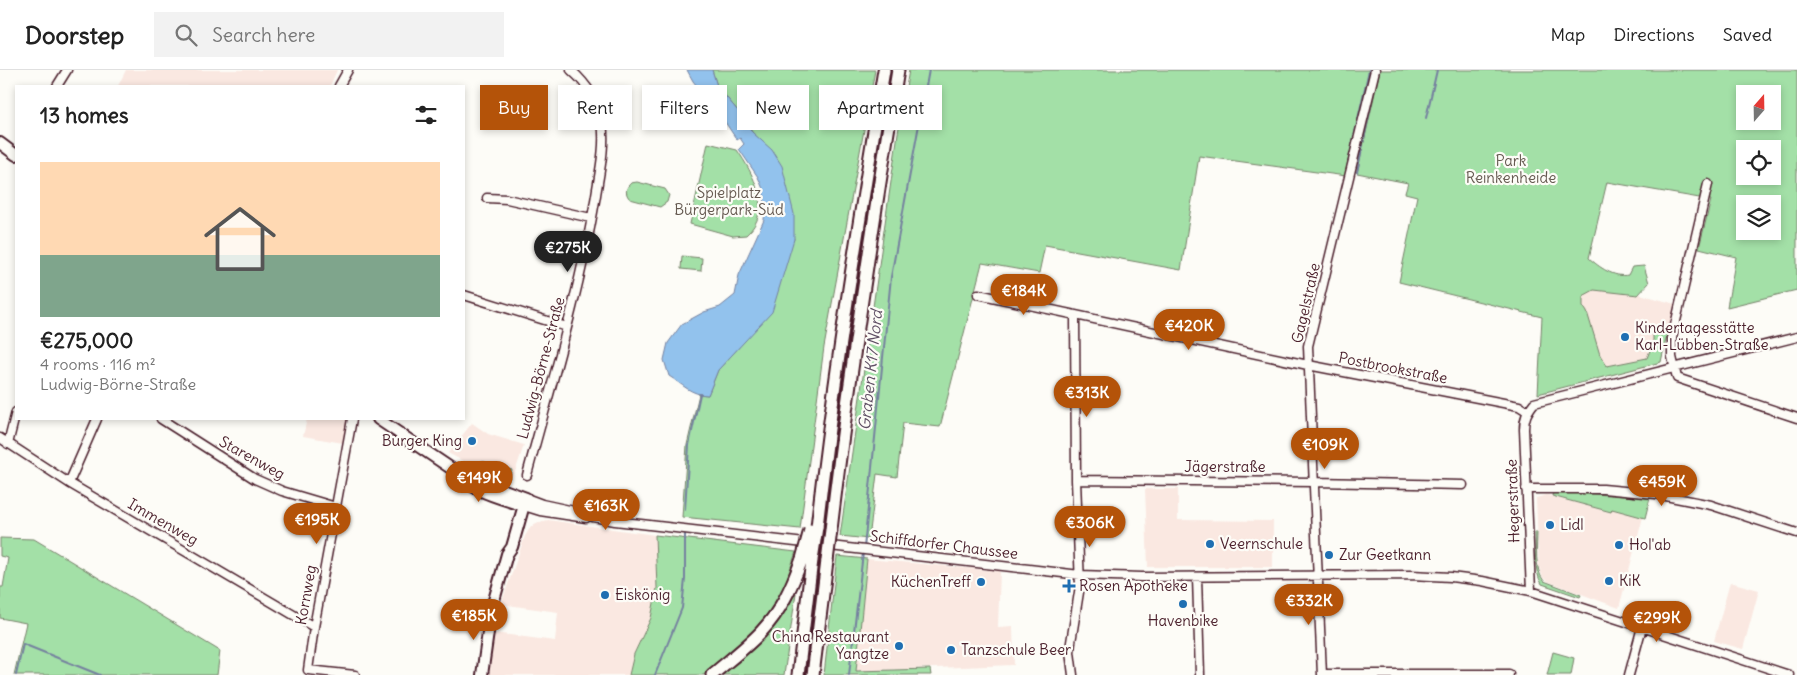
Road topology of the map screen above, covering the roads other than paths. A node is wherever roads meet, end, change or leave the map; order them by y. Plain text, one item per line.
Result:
1 (66, 70) edge
2 (348, 70) edge
3 (571, 70) edge
4 (884, 70) edge
5 (898, 70) edge
6 (1375, 70) edge
7 (57, 85) edge
8 (340, 85) edge
9 (0, 143) edge
10 (15, 152) edge
11 (1708, 184) dead end
12 (487, 198) dead end
13 (591, 218) junction
14 (978, 294) dead end
15 (465, 295) edge
16 (1075, 315) junction
17 (567, 327) junction
18 (1797, 337) edge
19 (1308, 365) junction
20 (1674, 368) junction
21 (1527, 411) junction
22 (15, 416) edge
23 (1797, 418) edge
24 (97, 420) edge
25 (163, 420) edge
26 (352, 420) edge
27 (379, 420) edge
28 (0, 438) edge
29 (8, 444) junction
30 (527, 475) dead end
31 (1076, 480) junction
32 (1314, 482) junction
33 (69, 483) junction
34 (1464, 485) dead end
35 (1526, 489) junction
36 (523, 501) junction
37 (336, 507) junction
38 (1797, 533) edge
39 (807, 559) junction
40 (1080, 575) junction
41 (1318, 576) junction
42 (1197, 577) junction
43 (1530, 591) junction
44 (1642, 626) junction
45 (314, 627) junction
46 (1322, 674) edge
47 (1509, 674) edge
48 (355, 675) edge
49 (482, 675) edge
50 (712, 675) edge
51 (798, 675) edge
52 (813, 675) edge
53 (1073, 675) edge
54 (1200, 675) edge
55 (1629, 675) edge
56 (1789, 675) edge

1 - 7 street
2 - 8 street
3 - 13 street, Ludwig-Börne-Straße
4 - 39 highway, bridge
5 - 52 highway, bridge
6 - 19 street, Gagelstraße
9 - 10 main road
11 - 20 street
12 - 13 street
13 - 17 street, Ludwig-Börne-Straße
14 - 16 street, Postbrookstraße
15 - 17 street
16 - 19 street, Postbrookstraße
16 - 31 street
17 - 30 street, Ludwig-Börne-Straße
18 - 20 street
19 - 21 street, Postbrookstraße
19 - 32 street, Gagelstraße
20 - 21 street
20 - 23 street
21 - 35 street, Hegerstraße
22 - 29 street
24 - 33 street
25 - 37 street, Starenweg
26 - 37 street, Kornweg
27 - 36 main road, Schiffdorfer Chaussee
28 - 29 street, Immenweg
29 - 33 street, Immenweg
31 - 32 street, Jägerstraße
31 - 40 street
32 - 34 street, Jägerstraße
32 - 41 street, Gagelstraße
33 - 45 street, Immenweg
35 - 38 street
35 - 43 street, Hegerstraße
36 - 40 street, Schiffdorfer Chaussee
36 - 49 main road
37 - 45 street, Kornweg
39 - 50 highway
39 - 51 highway
40 - 42 street, Schiffdorfer Chaussee
40 - 53 street
41 - 42 street, Schiffdorfer Chaussee
41 - 43 street, Schiffdorfer Chaussee
41 - 46 street, Gagelstraße
42 - 54 street
43 - 44 street, Schiffdorfer Chaussee
44 - 55 street
44 - 56 street, Schiffdorfer Chaussee
45 - 48 street, Kornweg
46 - 47 street

